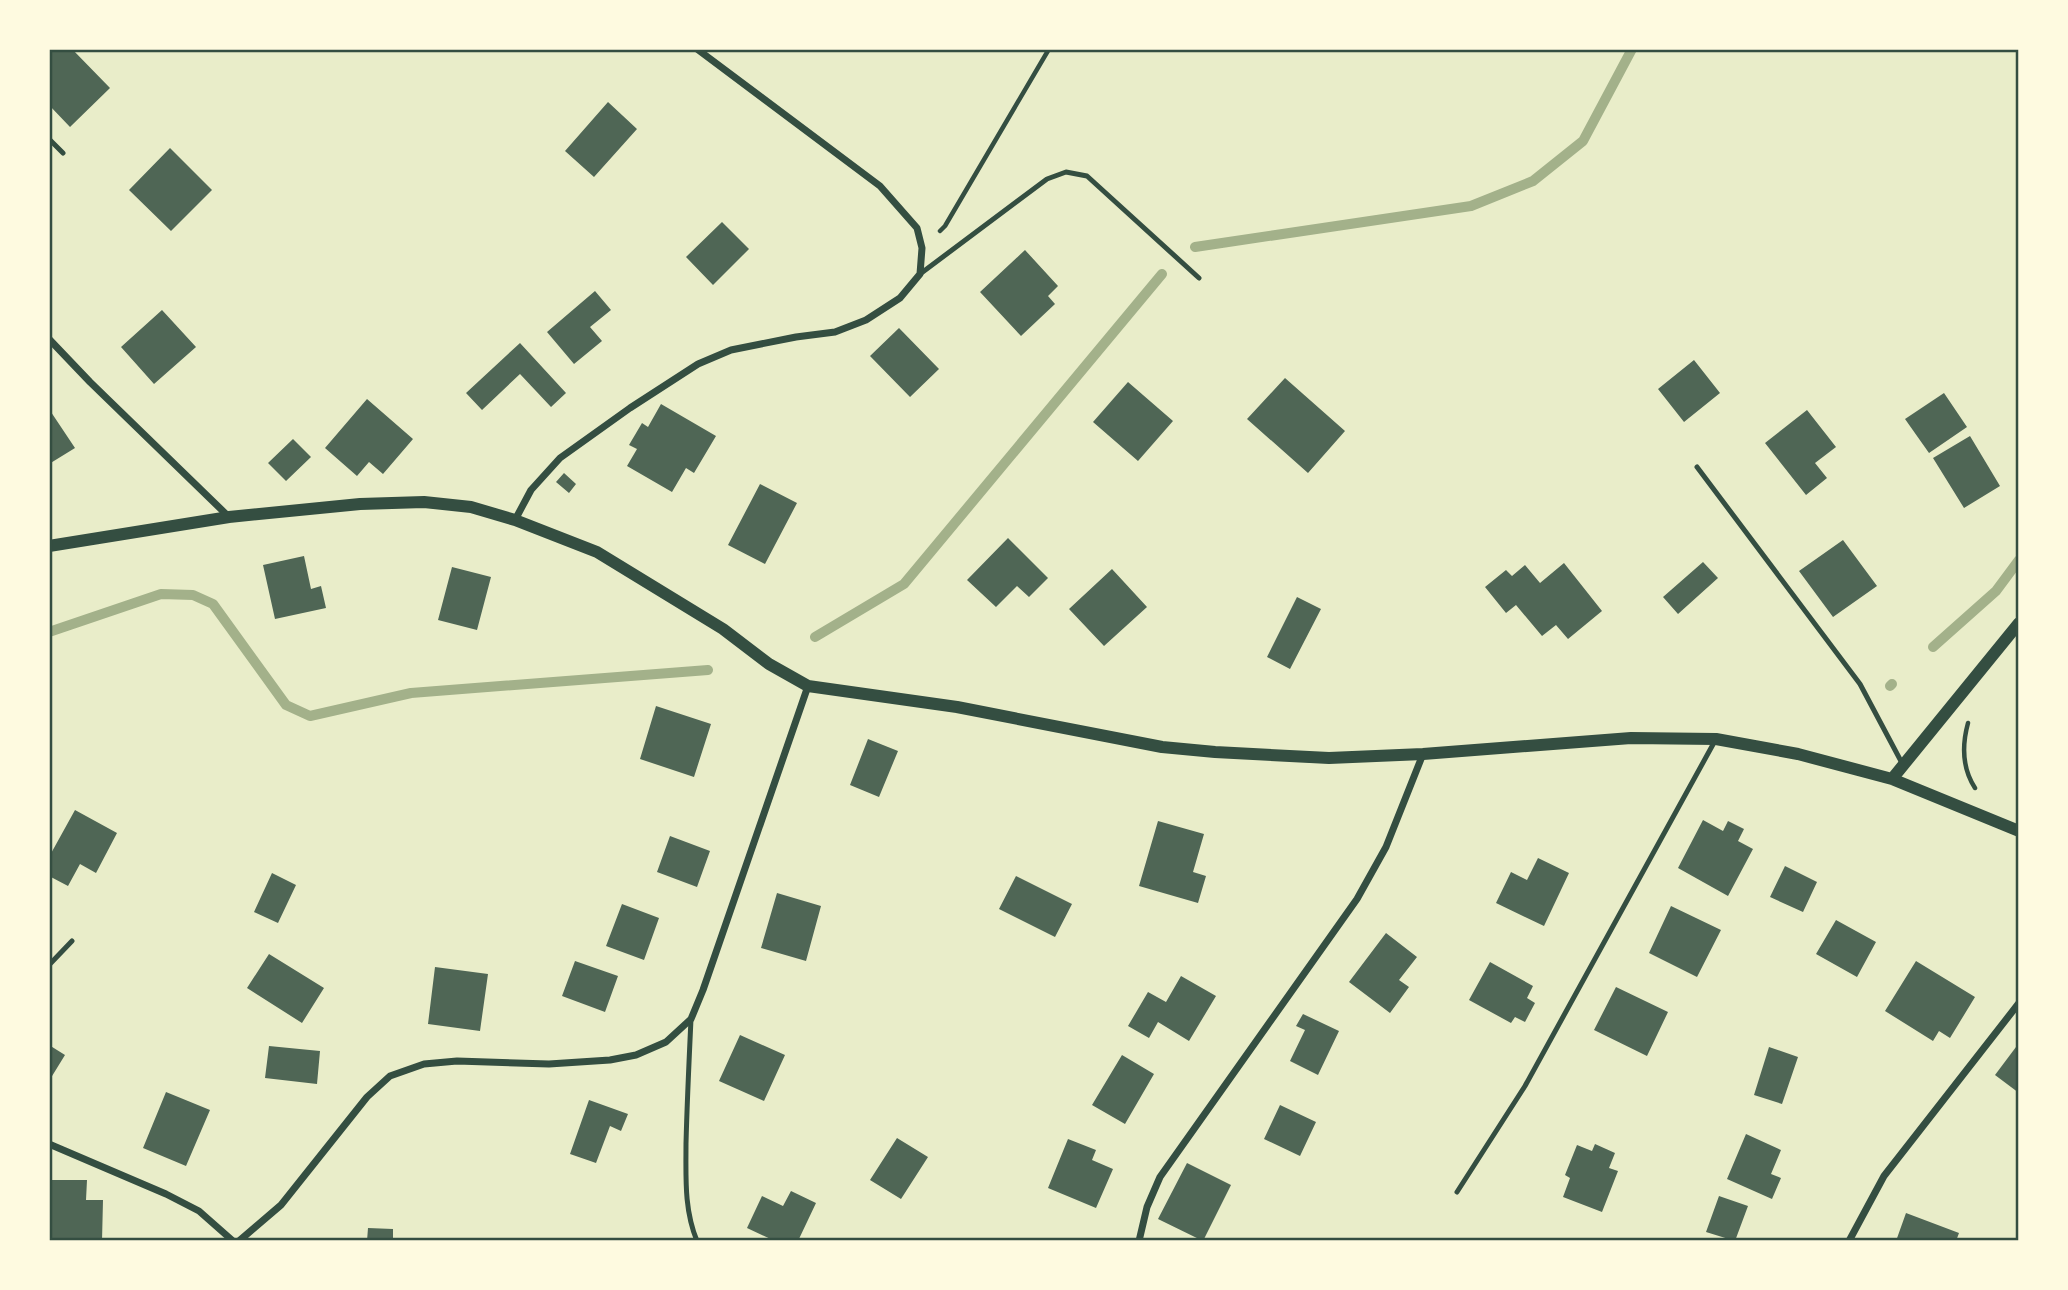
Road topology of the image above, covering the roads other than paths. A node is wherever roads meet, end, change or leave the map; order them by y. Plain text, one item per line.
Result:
1 (697, 49) edge
2 (49, 139) edge
3 (63, 153) dead end
4 (920, 274) junction
5 (1199, 278) dead end
6 (49, 338) edge
7 (1697, 467) dead end
8 (229, 517) junction
9 (515, 520) junction
10 (49, 546) edge
11 (2019, 623) edge
12 (808, 686) junction
13 (1716, 739) junction
14 (1423, 754) junction
15 (1903, 765) junction
16 (1892, 779) junction
17 (2019, 831) edge
18 (72, 941) dead end
19 (49, 965) edge
20 (2019, 1003) edge
21 (691, 1019) junction
22 (49, 1144) edge
23 (1457, 1192) dead end
24 (233, 1241) edge
25 (239, 1241) edge
26 (696, 1241) edge
27 (1139, 1241) edge
28 (1849, 1241) edge

1 - 4 street
2 - 3 lane
4 - 5 lane
4 - 9 street
6 - 8 street
7 - 15 lane
8 - 9 street
8 - 10 street
9 - 12 street
11 - 15 street
12 - 14 street
12 - 21 street
13 - 14 street
13 - 16 street
13 - 23 lane
14 - 27 street
15 - 16 street
16 - 17 street
18 - 19 lane
20 - 28 street
21 - 25 street
21 - 26 lane
22 - 24 street

